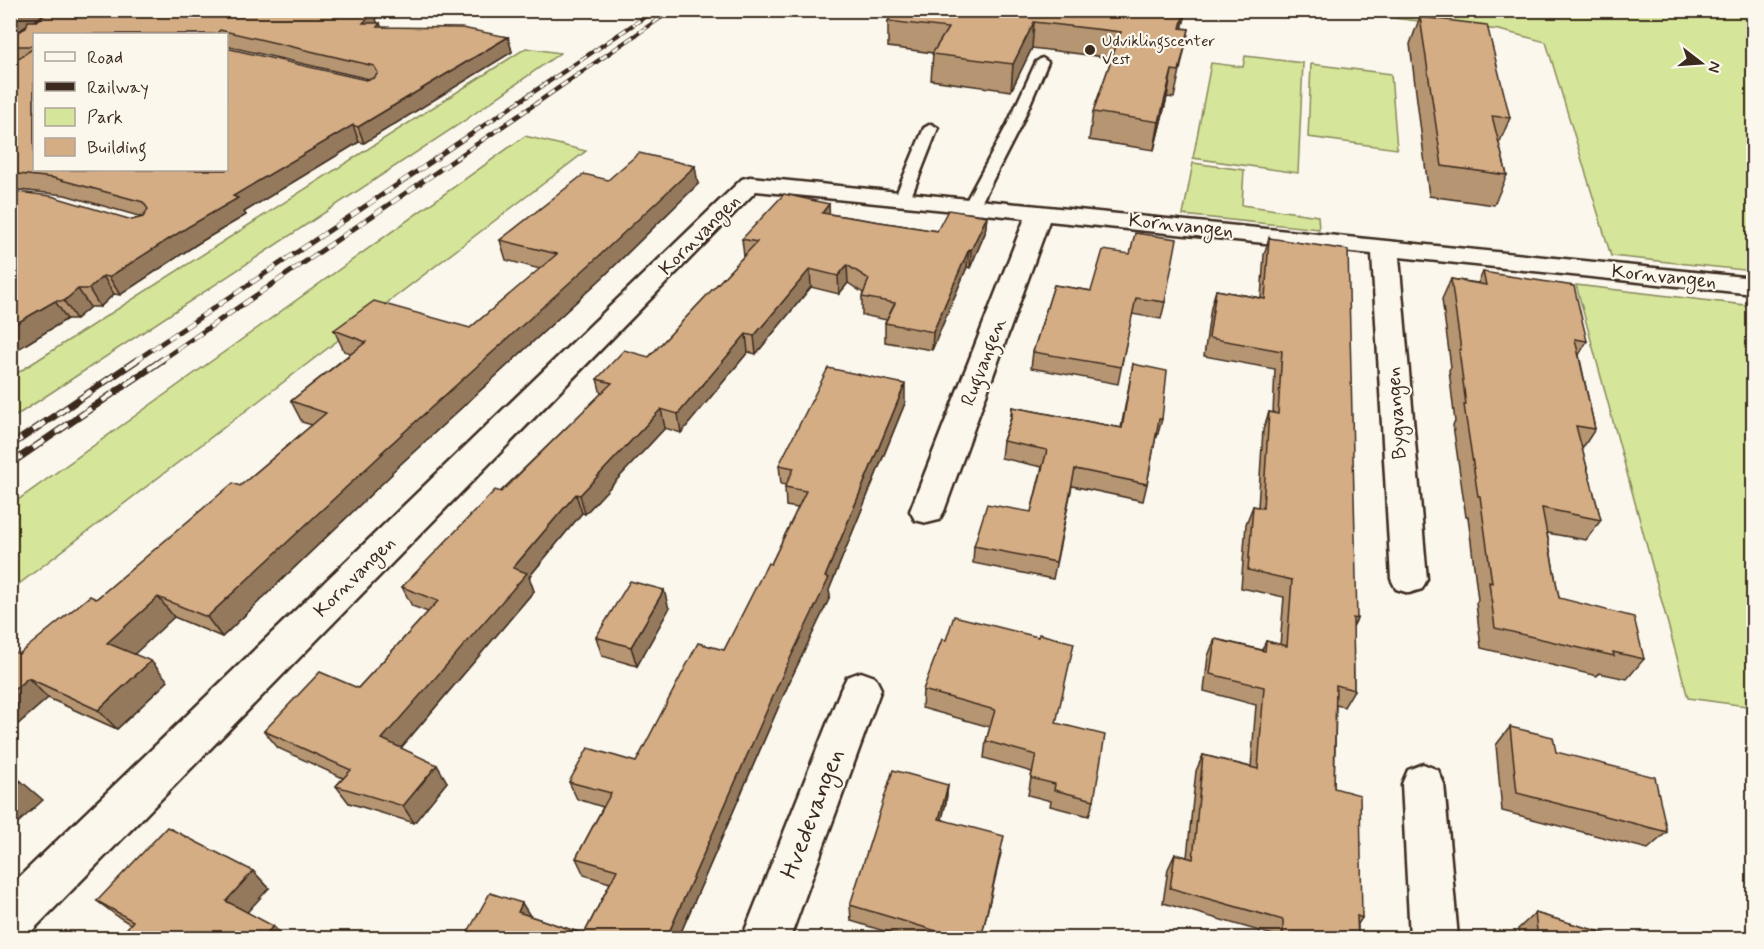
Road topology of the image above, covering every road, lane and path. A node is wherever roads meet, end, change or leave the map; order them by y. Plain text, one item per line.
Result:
1 (1042, 62) dead end
2 (931, 128) dead end
3 (903, 197) junction
4 (972, 205) junction
5 (1040, 212) junction
6 (1385, 248) junction
7 (1754, 286) edge
8 (927, 512) dead end
9 (1409, 579) dead end
10 (861, 689) dead end
11 (1423, 784) dead end
12 (10, 919) edge
13 (766, 939) edge
14 (1434, 939) edge

1 - 4 lane
2 - 3 lane
3 - 4 street, Kornvangen
3 - 12 street, Kornvangen
4 - 5 street, Kornvangen
5 - 6 street, Kornvangen
5 - 8 street, Rugvangen
6 - 7 street, Kornvangen
6 - 9 street, Bygvangen
10 - 13 street, Hvedevangen
11 - 14 street

